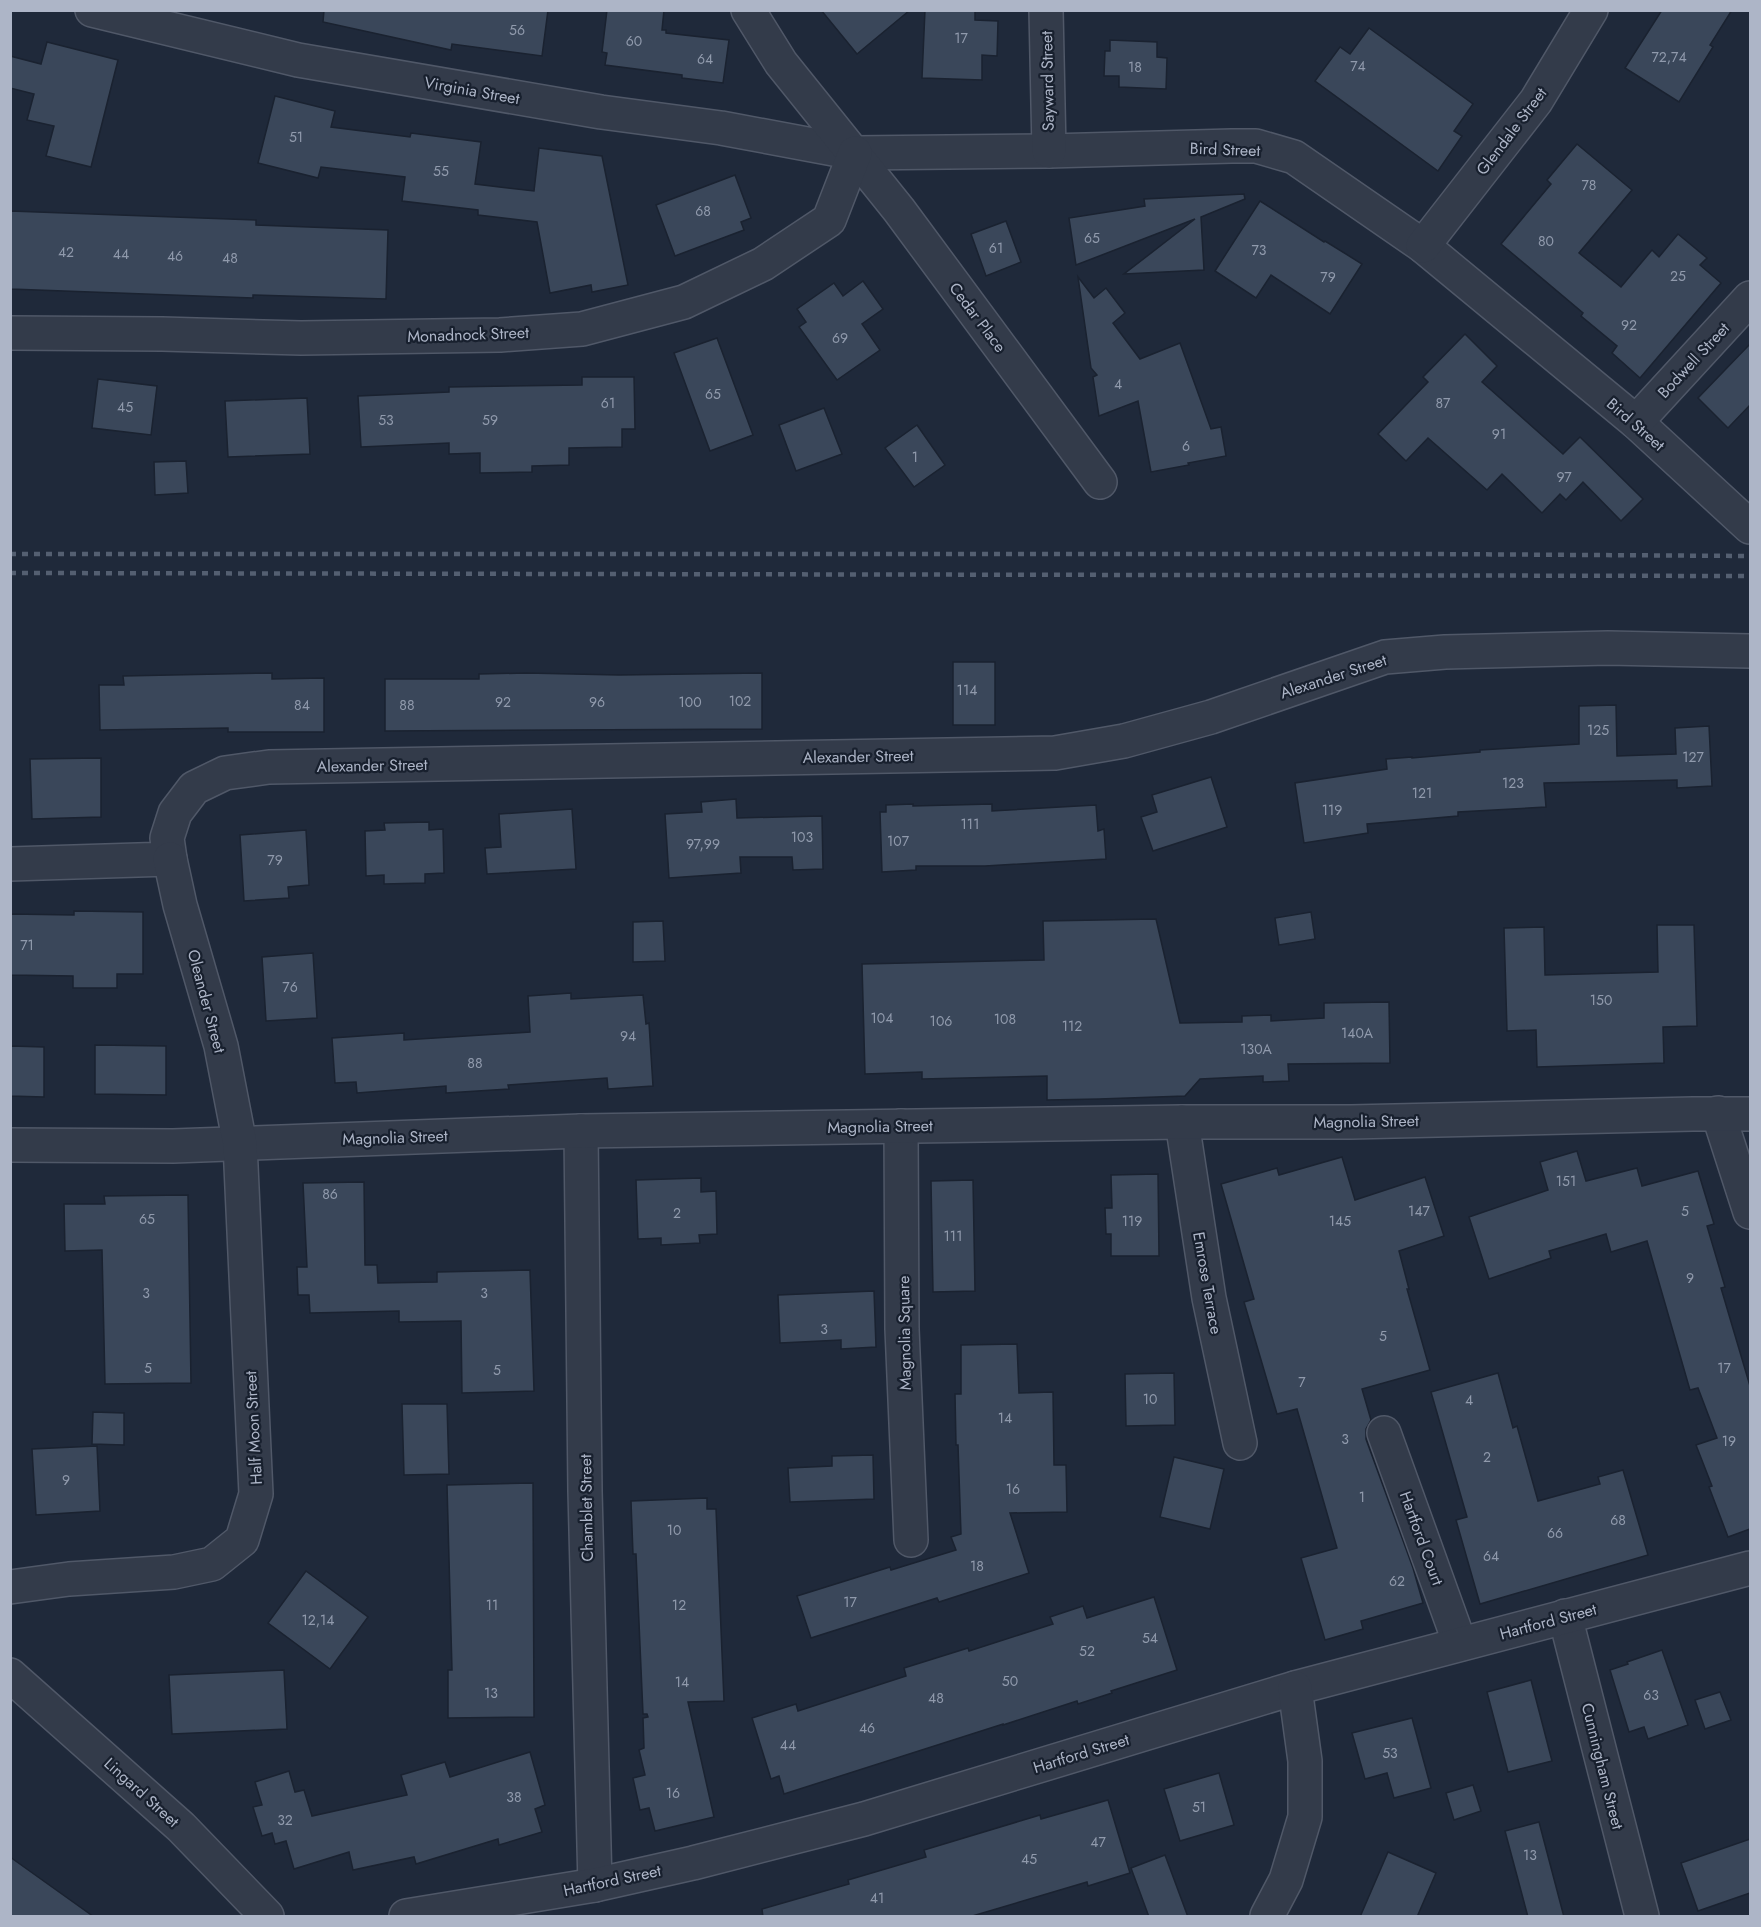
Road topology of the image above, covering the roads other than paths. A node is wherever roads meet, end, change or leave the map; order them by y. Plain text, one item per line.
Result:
1 (92, 10) edge
2 (747, 10) edge
3 (1046, 10) edge
4 (1591, 10) edge
5 (1049, 151) junction
6 (855, 153) junction
7 (1423, 246) junction
8 (1750, 298) edge
9 (10, 333) edge
10 (1636, 422) junction
11 (1100, 482) dead end
12 (1750, 527) edge
13 (1750, 651) edge
14 (171, 859) junction
15 (10, 864) edge
16 (1718, 1113) junction
17 (1750, 1114) edge
18 (1182, 1122) junction
19 (901, 1126) junction
20 (581, 1131) junction
21 (240, 1144) junction
22 (10, 1145) edge
23 (1750, 1212) edge
24 (1384, 1433) dead end
25 (1240, 1443) dead end
26 (911, 1540) dead end
27 (1750, 1568) edge
28 (10, 1587) edge
29 (1565, 1616) junction
30 (1460, 1644) junction
31 (10, 1675) edge
32 (1295, 1688) junction
33 (595, 1885) junction
34 (267, 1917) edge
35 (406, 1917) edge
36 (1267, 1917) edge
37 (1641, 1917) edge

1 - 6 street, Virginia Street
2 - 6 street
3 - 5 street, Sayward Street
4 - 7 street, Glendale Street
5 - 6 street, Bird Street
5 - 7 street, Bird Street
6 - 9 street, Monadnock Street
6 - 11 street, Cedar Place
7 - 10 street, Bird Street
8 - 10 street, Bodwell Street
10 - 12 street, Bird Street
13 - 14 street, Alexander Street
14 - 15 street
14 - 21 street, Oleander Street
16 - 17 street, Magnolia Street
16 - 18 street, Magnolia Street
16 - 23 street
18 - 19 street, Magnolia Street
18 - 25 street, Emrose Terrace
19 - 20 street, Magnolia Street
19 - 26 street, Magnolia Square
20 - 21 street, Magnolia Street
20 - 33 street, Chamblet Street
21 - 22 street, Magnolia Street
21 - 28 street, Half Moon Street
24 - 30 street, Hartford Court
27 - 29 street, Hartford Street
29 - 30 street, Hartford Street
29 - 37 street, Cunningham Street
30 - 32 street, Hartford Street
31 - 34 street, Lingard Street
32 - 33 street, Hartford Street
32 - 36 street
33 - 35 street, Hartford Street

